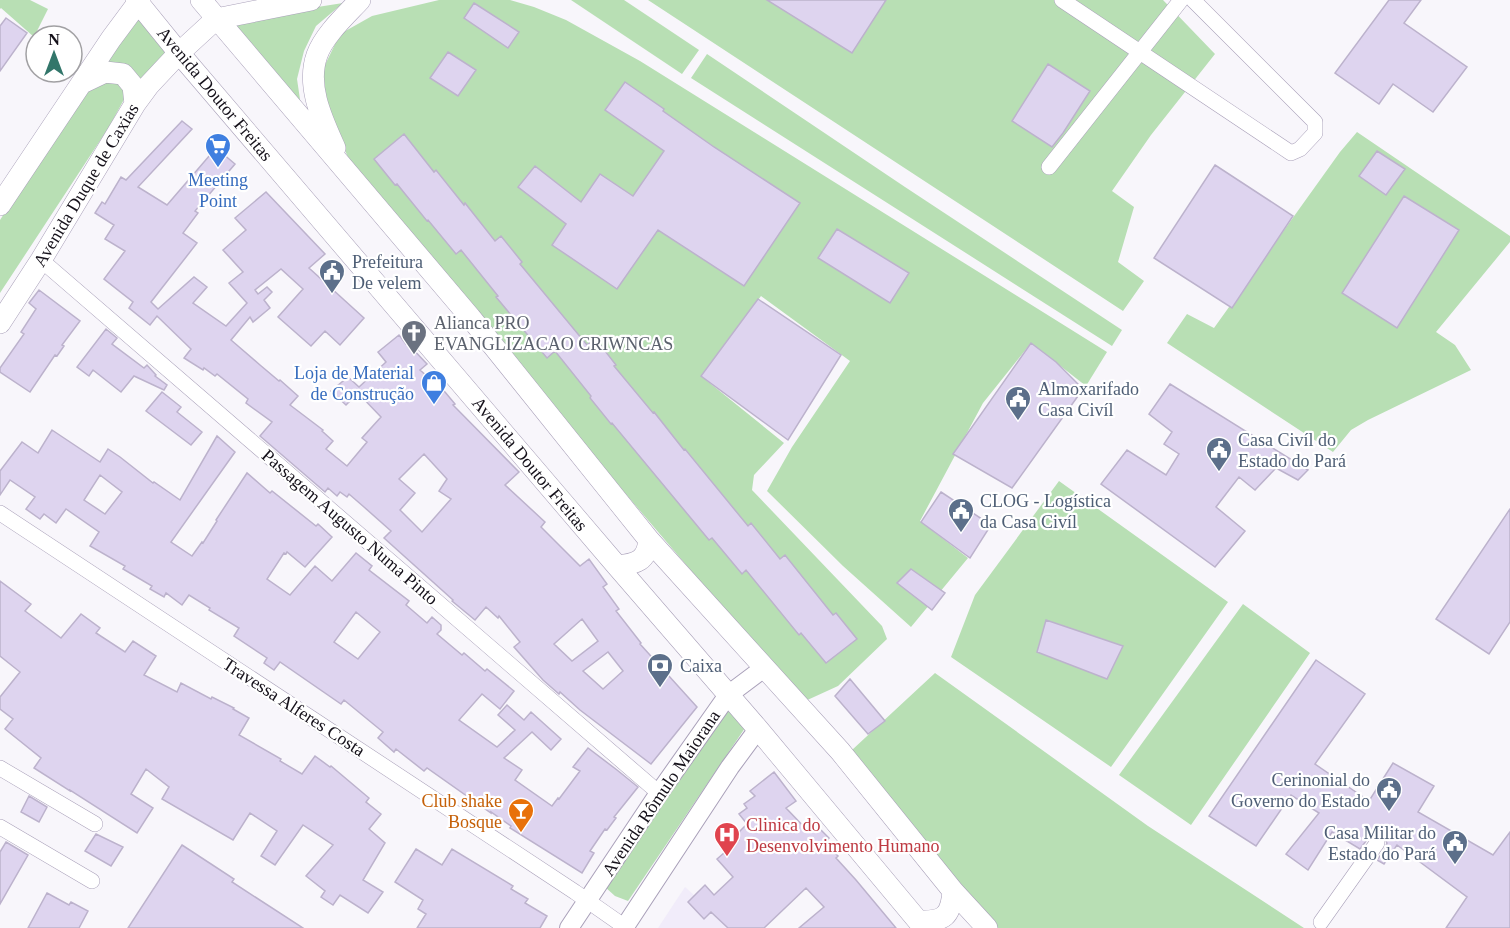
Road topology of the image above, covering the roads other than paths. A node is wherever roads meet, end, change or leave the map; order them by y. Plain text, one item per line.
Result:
1 (201, 0) edge
2 (311, 0) edge
3 (360, 0) edge
4 (1062, 0) edge
5 (1180, 0) edge
6 (1193, 0) edge
7 (138, 1) edge
8 (216, 19) junction
9 (1140, 52) junction
10 (179, 53) junction
11 (84, 80) edge
12 (84, 82) edge
13 (81, 84) edge
14 (135, 104) junction
15 (1049, 167) dead end
16 (345, 170) junction
17 (0, 205) edge
18 (41, 261) junction
19 (0, 323) edge
20 (0, 513) edge
21 (649, 540) junction
22 (617, 566) junction
23 (764, 668) junction
24 (728, 695) junction
25 (758, 729) junction
26 (0, 768) edge
27 (659, 793) junction
28 (95, 824) dead end
29 (0, 826) edge
30 (1377, 843) dead end
31 (92, 881) dead end
32 (953, 891) junction
33 (587, 901) junction
34 (1321, 922) dead end
35 (921, 924) edge
36 (569, 928) edge
37 (625, 928) edge
38 (987, 928) edge

1 - 8 main road
2 - 8 main road
3 - 16 main road
4 - 9 street
5 - 9 street
6 - 9 street
7 - 10 main road, Avenida Doutor Freitas
7 - 11 main road
8 - 10 main road, Avenida Duque de Caxias
8 - 16 main road
9 - 15 street
10 - 14 main road, Avenida Duque de Caxias
10 - 22 main road, Avenida Doutor Freitas
12 - 14 main road
13 - 17 main road
14 - 18 main road, Avenida Duque de Caxias
16 - 21 main road
18 - 19 main road, Avenida Duque de Caxias
18 - 27 street, Passagem Augusto Numa Pinto
20 - 33 street, Travessa Alferes Costa
21 - 22 main road
21 - 23 main road
22 - 24 main road, Avenida Doutor Freitas
23 - 24 street, Avenida Rômulo Maiorana
23 - 32 main road
24 - 25 main road, Avenida Doutor Freitas
24 - 27 street, Avenida Rômulo Maiorana
25 - 35 main road, Avenida Doutor Freitas
25 - 37 street
26 - 28 street
27 - 33 street, Avenida Rômulo Maiorana
29 - 31 street
30 - 34 street
32 - 35 main road
32 - 38 main road
33 - 36 street, Avenida Rômulo Maiorana
33 - 37 street, Travessa Alferes Costa

